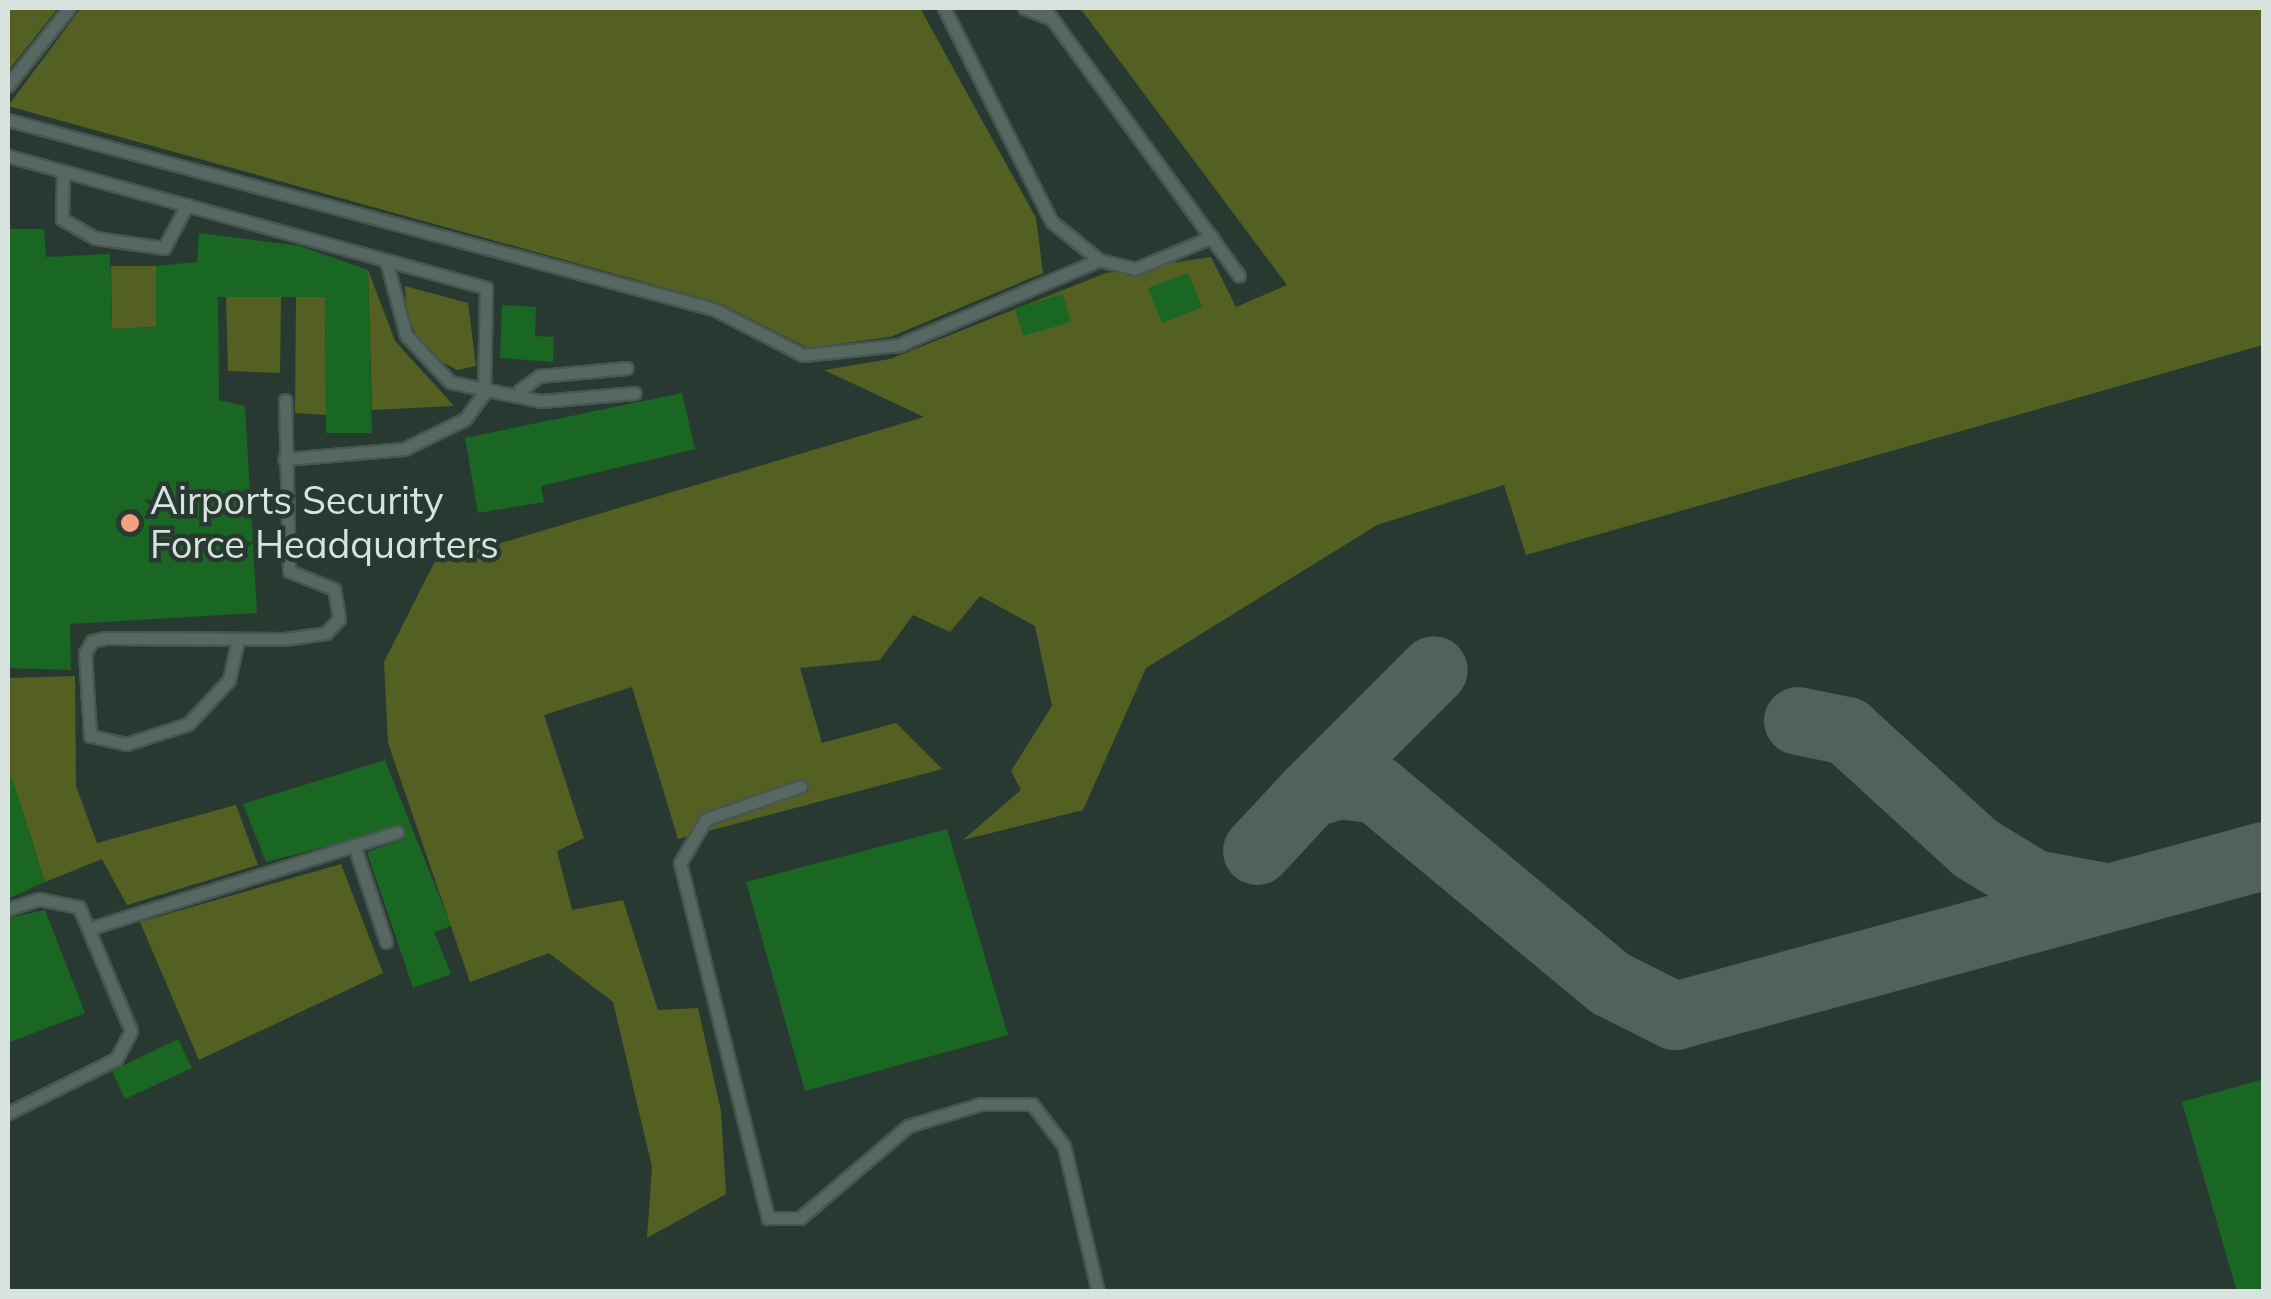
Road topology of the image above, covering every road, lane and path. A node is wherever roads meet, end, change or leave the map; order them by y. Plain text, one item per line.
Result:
1 (68, 8) edge
2 (944, 8) edge
3 (1024, 8) edge
4 (1044, 8) edge
5 (1052, 19) junction
6 (8, 84) edge
7 (8, 120) edge
8 (8, 156) edge
9 (63, 172) junction
10 (187, 206) junction
11 (1212, 237) junction
12 (386, 260) junction
13 (1100, 260) junction
14 (1239, 275) dead end
15 (627, 368) dead end
16 (520, 390) junction
17 (484, 393) junction
18 (635, 393) dead end
19 (284, 400) dead end
20 (284, 459) junction
21 (238, 639) junction
22 (801, 786) dead end
23 (398, 832) dead end
24 (354, 845) junction
25 (8, 909) edge
26 (94, 927) junction
27 (386, 942) dead end
28 (8, 1113) edge
29 (1098, 1292) edge

1 - 6 lane
2 - 13 lane
3 - 5 lane
4 - 5 lane
5 - 11 lane
7 - 13 lane
8 - 9 lane
9 - 10 lane
9 - 10 lane
10 - 12 lane
11 - 13 lane
11 - 14 lane
12 - 17 lane
12 - 17 lane
15 - 16 lane
16 - 17 lane
16 - 18 lane
17 - 20 lane
19 - 20 lane
20 - 21 lane
21 - 21 lane
22 - 29 lane
23 - 24 lane
24 - 26 lane
24 - 27 lane
25 - 26 lane
26 - 28 lane

